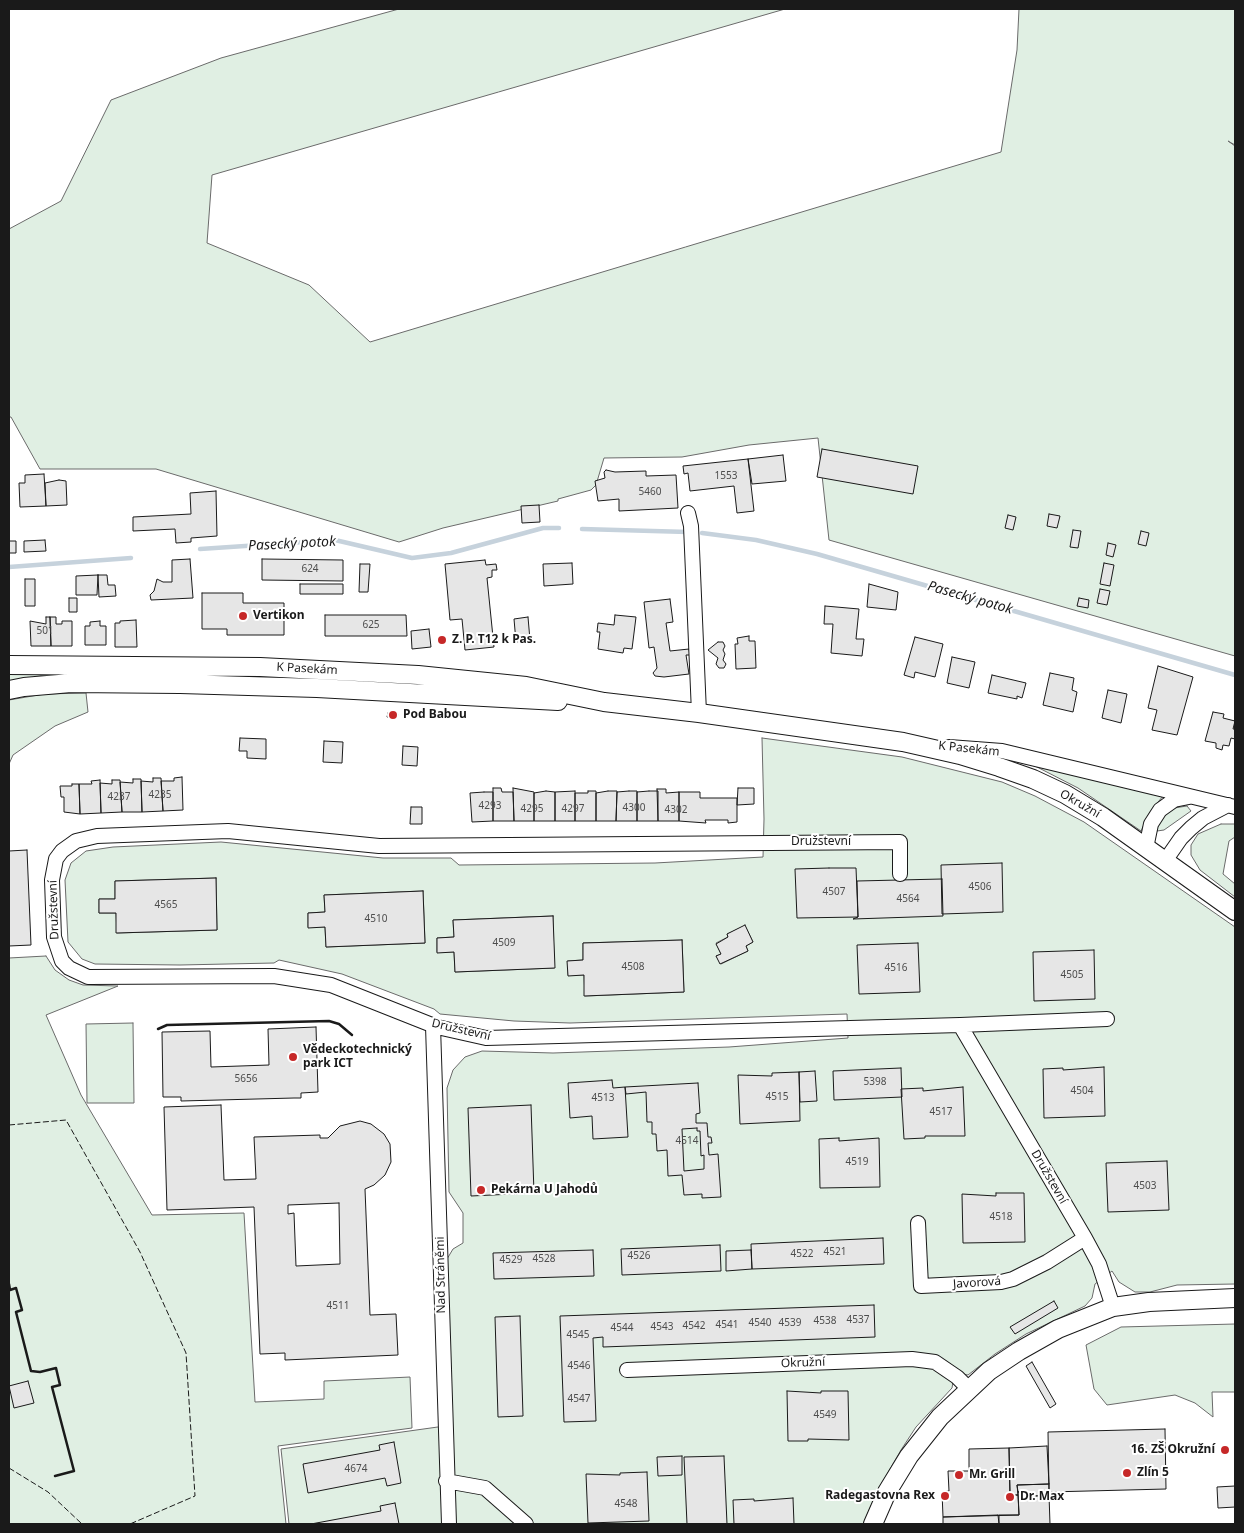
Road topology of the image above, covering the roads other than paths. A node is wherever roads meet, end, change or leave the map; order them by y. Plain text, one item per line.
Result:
1 (688, 513) dead end
2 (9, 665) edge
3 (9, 690) edge
4 (604, 702) junction
5 (699, 713) junction
6 (903, 742) junction
7 (1195, 796) junction
8 (1232, 806) edge
9 (1146, 848) junction
10 (1166, 861) junction
11 (900, 874) dead end
12 (1235, 910) edge
13 (1108, 1019) dead end
14 (433, 1026) junction
15 (960, 1026) junction
16 (918, 1223) dead end
17 (1085, 1238) junction
18 (1235, 1298) edge
19 (1114, 1307) junction
20 (627, 1370) dead end
21 (969, 1389) junction
22 (446, 1481) junction
23 (449, 1524) edge
24 (526, 1524) edge
25 (873, 1524) edge

1 - 5 street
2 - 4 street, K Pasekám
3 - 4 street, K Pasekám
4 - 5 street, K Pasekám
5 - 6 street, K Pasekám
6 - 7 street, K Pasekám
6 - 9 street, Okružní
7 - 8 street, K Pasekám
7 - 9 street
8 - 10 street
9 - 10 street, Okružní
10 - 12 street, Okružní
11 - 14 street, Družstevní
13 - 15 street, Družstevní
14 - 15 street, Družstevní
14 - 22 street, Nad Stráněmi
15 - 17 street, Družstevní
16 - 17 street, Javorová
17 - 19 street, Družstevní
18 - 19 street
19 - 21 street
20 - 21 street, Okružní
21 - 25 street
22 - 23 street, Nad Stráněmi
22 - 24 street

